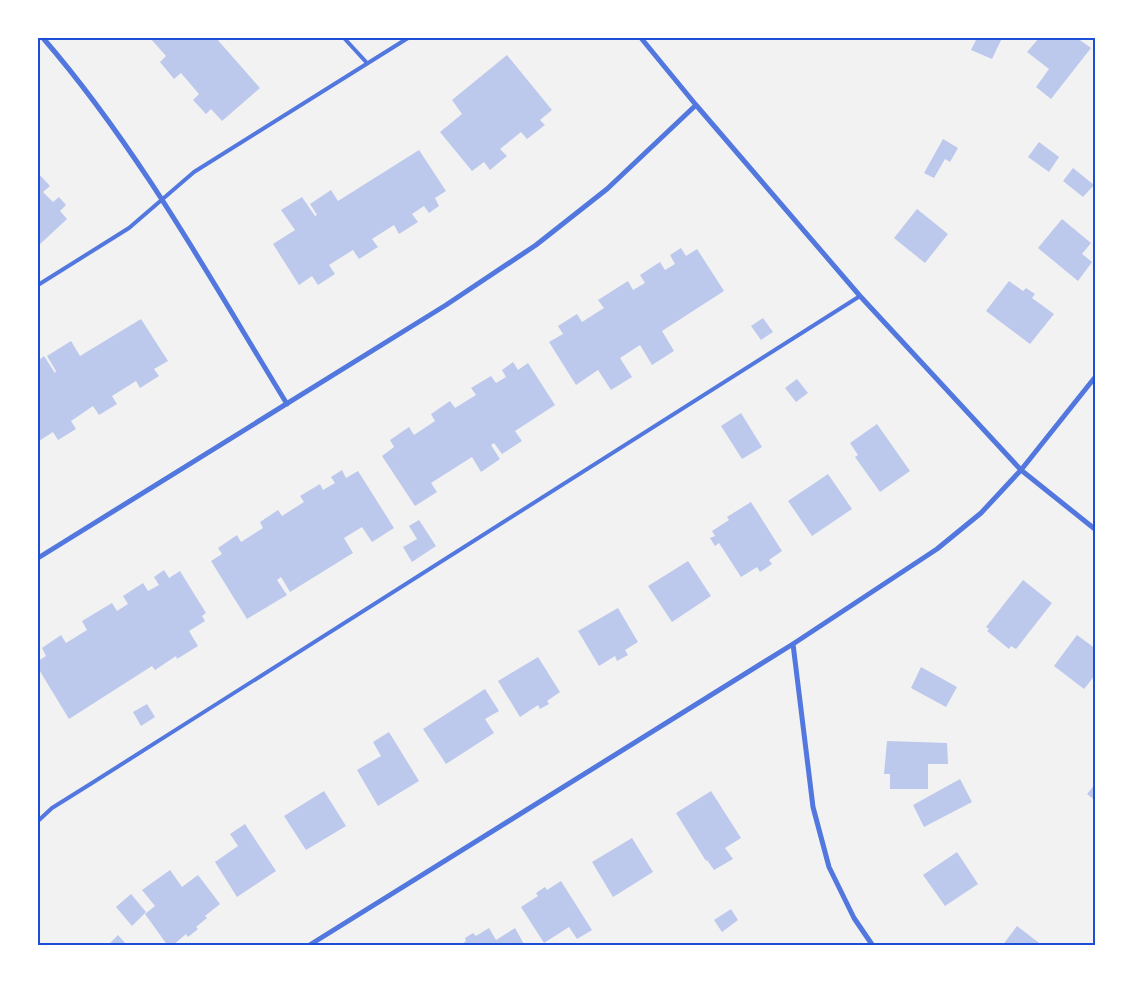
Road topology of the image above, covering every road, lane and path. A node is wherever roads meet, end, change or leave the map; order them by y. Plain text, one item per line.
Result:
1 (43, 38) edge
2 (344, 38) edge
3 (408, 38) edge
4 (641, 38) edge
5 (367, 64) junction
6 (696, 105) junction
7 (162, 200) junction
8 (38, 285) edge
9 (860, 296) junction
10 (1096, 376) edge
11 (287, 404) junction
12 (1021, 470) junction
13 (1096, 530) edge
14 (38, 558) edge
15 (793, 644) junction
16 (38, 821) edge
17 (308, 946) edge
18 (873, 946) edge

1 - 7 street
2 - 5 lane
3 - 5 lane
4 - 6 street
5 - 7 lane
6 - 9 street
6 - 11 street
7 - 8 lane
7 - 11 street
9 - 12 street
9 - 16 lane
10 - 12 street
11 - 14 street
12 - 13 street
12 - 15 street
15 - 17 street
15 - 18 street

